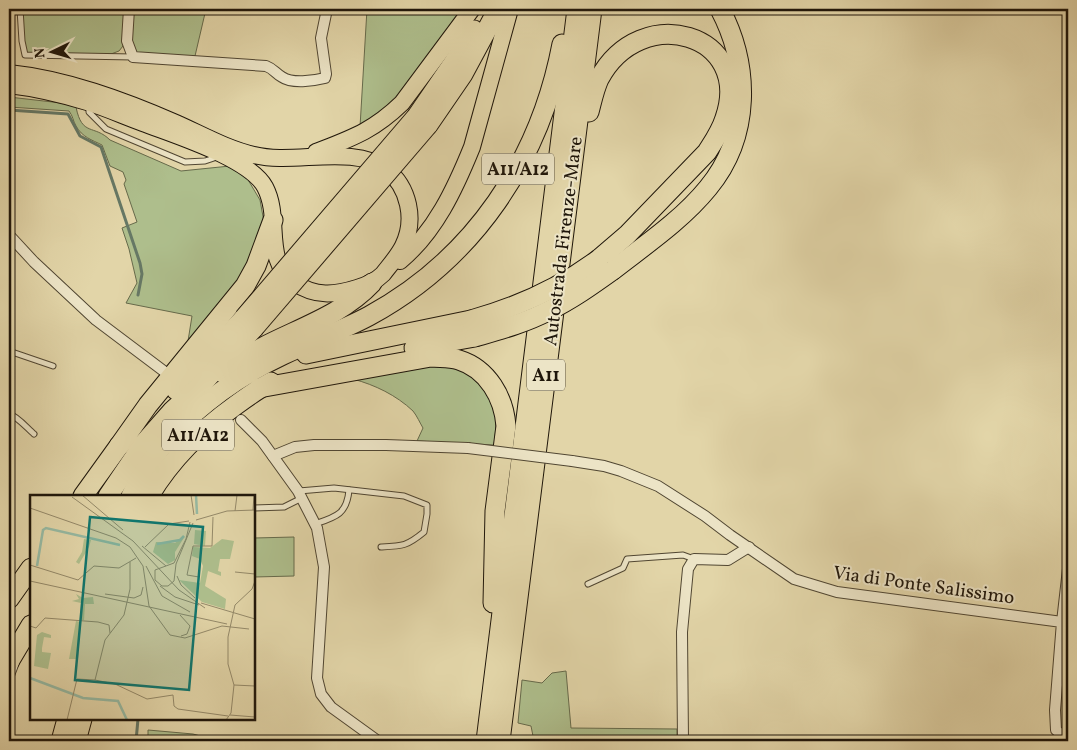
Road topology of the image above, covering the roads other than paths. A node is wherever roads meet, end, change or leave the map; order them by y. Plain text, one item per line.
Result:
1 (20, 9) edge
2 (129, 9) edge
3 (327, 9) edge
4 (472, 9) edge
5 (485, 9) edge
6 (498, 9) edge
7 (510, 9) edge
8 (568, 9) edge
9 (577, 9) edge
10 (592, 9) edge
11 (720, 9) edge
12 (133, 56) junction
13 (9, 73) edge
14 (9, 85) edge
15 (422, 120) junction
16 (300, 158) junction
17 (273, 220) junction
18 (9, 235) edge
19 (563, 236) junction
20 (606, 265) junction
21 (376, 280) junction
22 (249, 323) junction
23 (473, 328) junction
24 (9, 351) edge
25 (270, 361) junction
26 (53, 366) dead end
27 (165, 372) dead end
28 (201, 384) junction
29 (260, 388) junction
30 (9, 414) edge
31 (241, 420) dead end
32 (34, 434) dead end
33 (119, 446) junction
34 (273, 456) junction
35 (349, 490) junction
36 (300, 494) junction
37 (84, 495) edge
38 (109, 495) edge
39 (132, 495) edge
40 (150, 495) edge
41 (255, 508) edge
42 (315, 524) junction
43 (381, 547) dead end
44 (749, 547) junction
45 (694, 559) junction
46 (30, 569) edge
47 (1068, 569) edge
48 (588, 584) dead end
49 (9, 600) edge
50 (1062, 622) junction
51 (30, 628) edge
52 (30, 629) edge
53 (9, 662) edge
54 (9, 682) edge
55 (67, 720) edge
56 (82, 720) edge
57 (488, 733) edge
58 (1068, 740) edge
59 (61, 741) edge
60 (76, 741) edge
61 (378, 741) edge
62 (500, 741) edge
63 (684, 741) edge

1 - 12 lane
2 - 12 street
3 - 12 street
4 - 16 main road
5 - 15 highway
6 - 15 highway
7 - 21 main road
8 - 25 highway, A11/A12
9 - 57 highway, Autostrada Firenze-Mare / A11
10 - 19 highway, Autostrada Firenze-Mare / A11
11 - 20 highway, A11/A12
13 - 16 main road
14 - 17 main road
15 - 22 highway, bridge
16 - 21 main road
17 - 21 main road
17 - 33 highway
18 - 27 street
19 - 20 highway
19 - 62 highway, Autostrada Firenze-Mare / A11
20 - 23 highway, A11/A12, bridge
21 - 28 highway
22 - 28 highway
22 - 33 highway
23 - 25 highway
23 - 29 highway, A11/A12
24 - 26 lane
25 - 39 highway, A11/A12
28 - 38 highway
29 - 40 highway, A11/A12
29 - 57 highway
30 - 32 lane
31 - 34 street
33 - 37 highway
34 - 36 street
34 - 44 street, Via di Ponte Salissimo, bridge
35 - 36 lane
35 - 42 lane
35 - 43 lane
36 - 41 lane
36 - 42 street
42 - 61 street
44 - 45 street
44 - 50 street, Via di Ponte Salissimo
45 - 48 lane
45 - 63 street
46 - 49 highway
47 - 50 street
50 - 58 street
51 - 53 highway
52 - 54 lane
55 - 59 highway
56 - 60 highway

